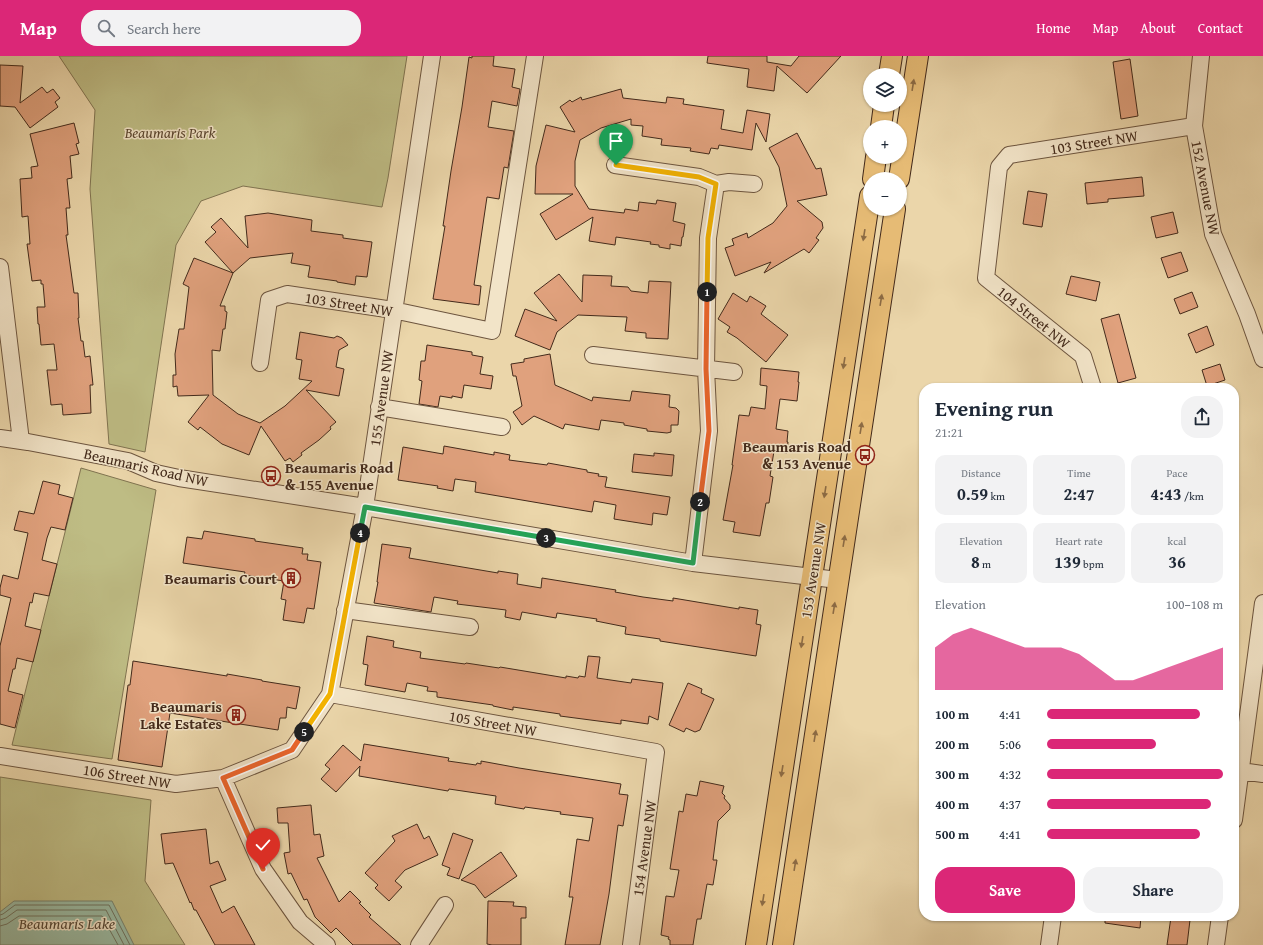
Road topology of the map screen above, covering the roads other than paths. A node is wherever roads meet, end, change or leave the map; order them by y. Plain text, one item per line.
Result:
1 (432, 56) edge
2 (535, 56) edge
3 (892, 56) edge
4 (918, 56) edge
5 (1202, 56) edge
6 (890, 68) edge
7 (1194, 126) junction
8 (616, 165) dead end
9 (900, 172) edge
10 (716, 184) junction
11 (754, 184) dead end
12 (867, 216) edge
13 (893, 216) edge
14 (0, 267) edge
15 (986, 278) joint
16 (393, 310) junction
17 (593, 355) dead end
18 (1263, 359) edge
19 (260, 364) dead end
20 (706, 369) junction
21 (734, 372) dead end
22 (1091, 383) edge
23 (379, 407) junction
24 (502, 427) dead end
25 (0, 438) edge
26 (21, 441) junction
27 (365, 507) junction
28 (693, 563) junction
29 (811, 576) junction
30 (838, 580) junction
31 (1263, 609) edge
32 (345, 610) junction
33 (470, 627) dead end
34 (330, 694) junction
35 (656, 752) joint
36 (0, 756) edge
37 (1241, 771) junction
38 (1263, 774) edge
39 (223, 778) junction
40 (1239, 785) edge
41 (445, 905) dead end
42 (1052, 921) edge
43 (1219, 921) edge
44 (327, 945) edge
45 (419, 945) edge
46 (631, 945) edge
47 (756, 945) edge
48 (783, 945) edge
49 (1049, 945) edge
50 (1216, 945) edge

1 - 16 street, 155 Avenue NW
2 - 16 street, 103 Street NW
3 - 6 main road
9 -> 4 main road
5 - 7 street, 152 Avenue NW
7 - 15 street, 103 Street NW
7 - 18 street, 152 Avenue NW
8 - 10 street
10 - 11 street
10 - 20 street
12 -> 29 main road, 153 Avenue NW
30 -> 13 main road, 153 Avenue NW
14 - 26 street
15 - 22 street, 104 Street NW
16 - 19 street, 103 Street NW
16 - 23 street, 155 Avenue NW
17 - 20 street
20 - 21 street
20 - 28 street
23 - 24 street
23 - 27 street, 155 Avenue NW
25 - 26 street, Beaumaris Road NW
26 - 27 street, Beaumaris Road NW
27 - 28 street, Beaumaris Road NW
27 - 32 street, 155 Avenue NW
28 - 29 street, Beaumaris Road NW
29 - 30 street, Beaumaris Road NW
29 -> 47 main road, 153 Avenue NW
48 -> 30 main road, 153 Avenue NW
31 - 37 street
32 - 33 street
32 - 34 street, 155 Avenue NW
34 - 35 street, 105 Street NW
34 - 39 street, 155 Avenue NW
35 - 46 street, 154 Avenue NW
36 - 39 street, 106 Street NW
37 - 38 street
37 - 40 street
39 - 44 street
41 - 45 street
42 - 49 street
43 - 50 street

